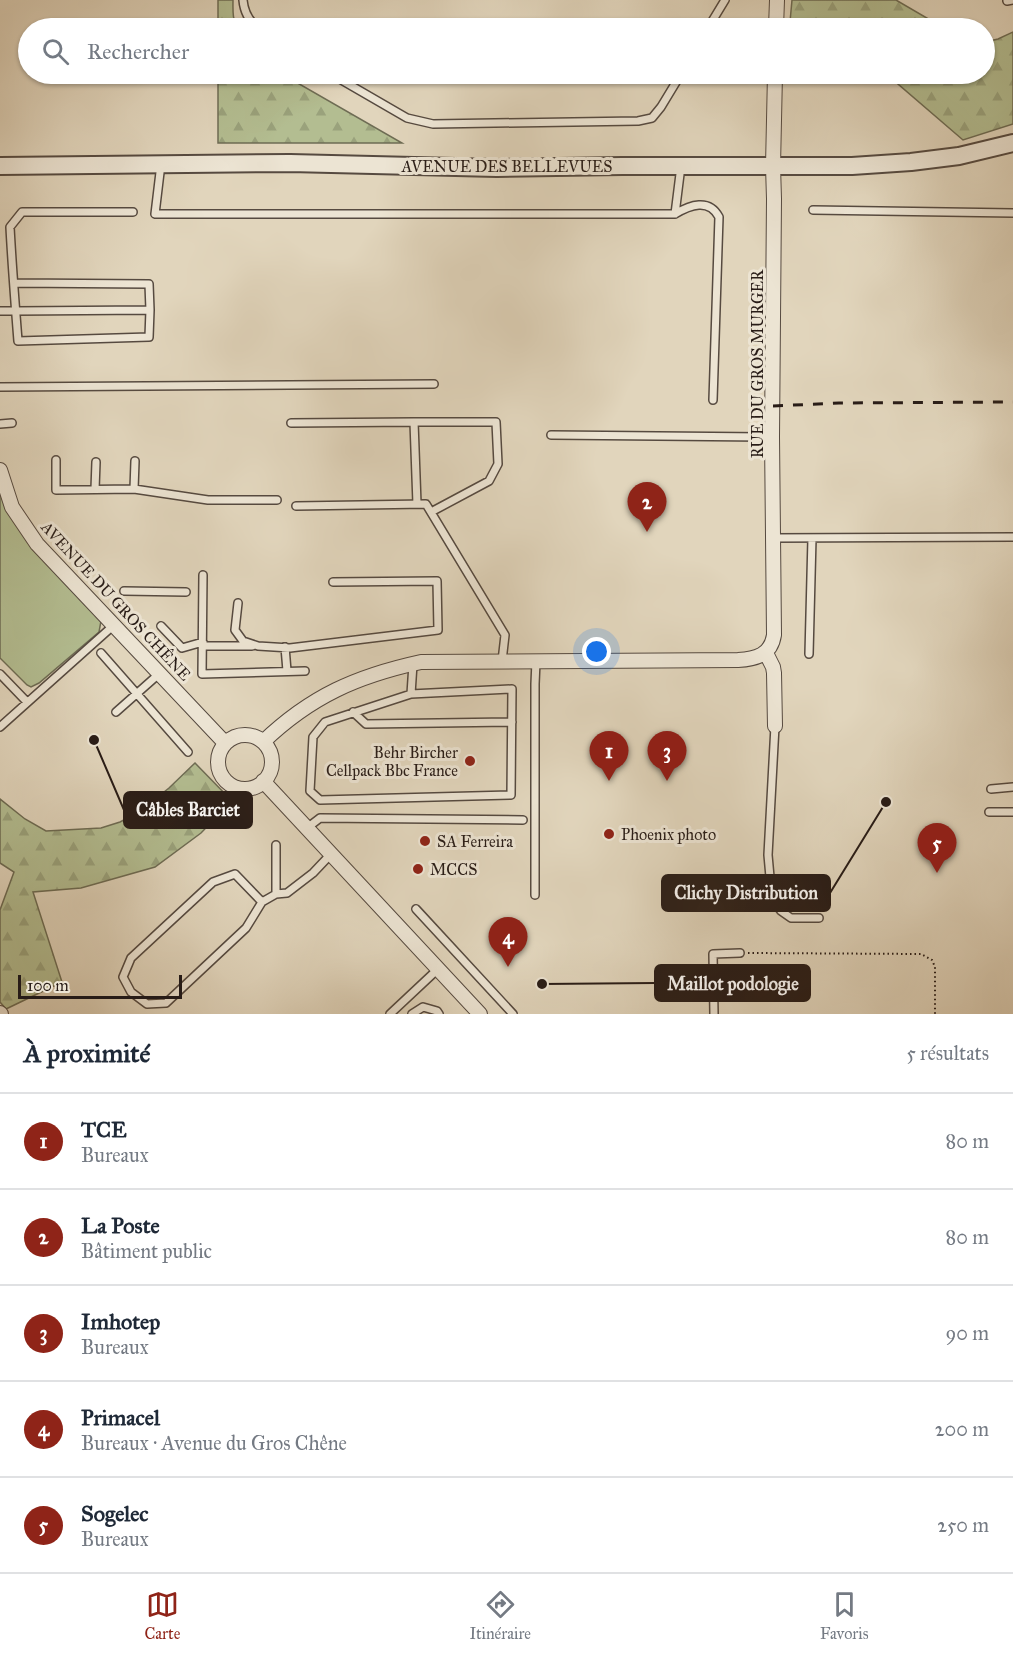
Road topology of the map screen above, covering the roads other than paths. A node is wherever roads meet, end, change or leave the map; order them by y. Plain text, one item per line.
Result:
1 (243, 0) edge
2 (725, 0) edge
3 (777, 0) edge
4 (249, 18) edge
5 (714, 18) edge
6 (776, 18) edge
7 (348, 84) edge
8 (675, 84) edge
9 (775, 84) edge
10 (1013, 143) edge
11 (161, 165) junction
12 (0, 166) edge
13 (681, 166) junction
14 (773, 166) junction
15 (813, 210) dead end
16 (134, 212) dead end
17 (1013, 213) edge
18 (675, 214) junction
19 (14, 283) junction
20 (150, 310) junction
21 (0, 311) edge
22 (15, 311) junction
23 (434, 384) dead end
24 (0, 387) edge
25 (713, 400) dead end
26 (414, 422) junction
27 (12, 423) dead end
28 (291, 423) dead end
29 (0, 424) edge
30 (551, 435) dead end
31 (772, 437) junction
32 (56, 460) dead end
33 (135, 460) dead end
34 (96, 462) dead end
35 (0, 470) edge
36 (95, 489) junction
37 (134, 489) junction
38 (277, 500) dead end
39 (417, 504) junction
40 (296, 506) dead end
41 (431, 513) junction
42 (1013, 537) edge
43 (773, 538) junction
44 (812, 538) junction
45 (203, 575) dead end
46 (333, 582) dead end
47 (124, 591) dead end
48 (186, 592) dead end
49 (238, 603) dead end
50 (114, 625) junction
51 (161, 626) dead end
52 (203, 644) junction
53 (258, 646) junction
54 (285, 647) junction
55 (101, 653) dead end
56 (766, 653) junction
57 (809, 654) dead end
58 (502, 661) junction
59 (536, 661) junction
60 (413, 664) junction
61 (305, 670) dead end
62 (287, 671) junction
63 (160, 673) junction
64 (0, 674) edge
65 (137, 694) junction
66 (411, 694) junction
67 (27, 702) junction
68 (116, 712) dead end
69 (353, 712) junction
70 (512, 722) junction
71 (775, 726) joint
72 (0, 727) edge
73 (263, 742) junction
74 (225, 743) junction
75 (188, 752) dead end
76 (263, 781) junction
77 (1013, 787) edge
78 (991, 789) dead end
79 (989, 812) dead end
80 (1013, 812) edge
81 (523, 820) dead end
82 (307, 828) junction
83 (276, 845) dead end
84 (331, 854) junction
85 (276, 894) junction
86 (535, 895) dead end
87 (262, 902) junction
88 (416, 909) dead end
89 (819, 918) dead end
90 (740, 953) road end
91 (438, 969) junction
92 (390, 1014) edge
93 (411, 1014) edge
94 (439, 1014) edge
95 (480, 1014) edge
96 (513, 1014) edge
97 (714, 1014) edge

1 - 4 lane
2 - 5 lane
3 - 6 street
7 - 8 lane
9 - 14 street, RUE DU GROS MURGER
10 - 14 street, AVENUE DES BELLEVUES
11 - 12 street, AVENUE DES BELLEVUES
11 - 13 street, AVENUE DES BELLEVUES
11 - 18 lane
13 - 14 street, AVENUE DES BELLEVUES
13 - 18 lane
14 - 31 street, RUE DU GROS MURGER
15 - 17 lane
16 - 19 lane
18 - 25 lane
19 - 20 lane
19 - 22 lane
20 - 22 lane
20 - 22 lane
21 - 22 lane
23 - 24 lane
26 - 28 lane
26 - 39 lane
26 - 41 lane
27 - 29 lane
30 - 31 lane
31 - 43 street, RUE DU GROS MURGER
32 - 36 lane
33 - 37 lane
34 - 36 lane
35 - 50 street, AVENUE DU GROS CHÊNE
36 - 37 lane
37 - 38 lane
39 - 40 lane
39 - 41 lane
41 - 58 lane
42 - 44 lane
43 - 44 lane
43 - 56 street, RUE DU GROS MURGER
44 - 57 lane
45 - 52 lane
46 - 54 lane
47 - 48 lane
49 - 53 lane
50 - 63 street, AVENUE DU GROS CHÊNE
50 - 67 lane
51 - 52 lane
52 - 53 lane
52 - 62 lane
53 - 54 lane
54 - 62 lane
55 - 65 lane
56 - 59 street
56 - 71 street
58 - 59 street
58 - 60 street
59 - 86 lane
60 - 66 lane
60 - 73 street
61 - 62 lane
63 - 65 lane
63 - 74 street, AVENUE DU GROS CHÊNE
64 - 67 lane
65 - 68 lane
65 - 75 lane
66 - 69 lane
66 - 70 lane
67 - 72 lane
69 - 70 lane
69 - 70 lane
71 - 89 lane
73 - 74 street
73 - 76 street
74 - 76 street
76 - 82 street
77 - 78 lane
79 - 80 lane
81 - 82 lane
82 - 84 street
83 - 85 lane
84 - 85 lane
84 - 91 street
85 - 87 lane
87 - 87 lane
88 - 96 lane
90 - 97 lane
91 - 92 lane
91 - 95 street
93 - 94 lane

